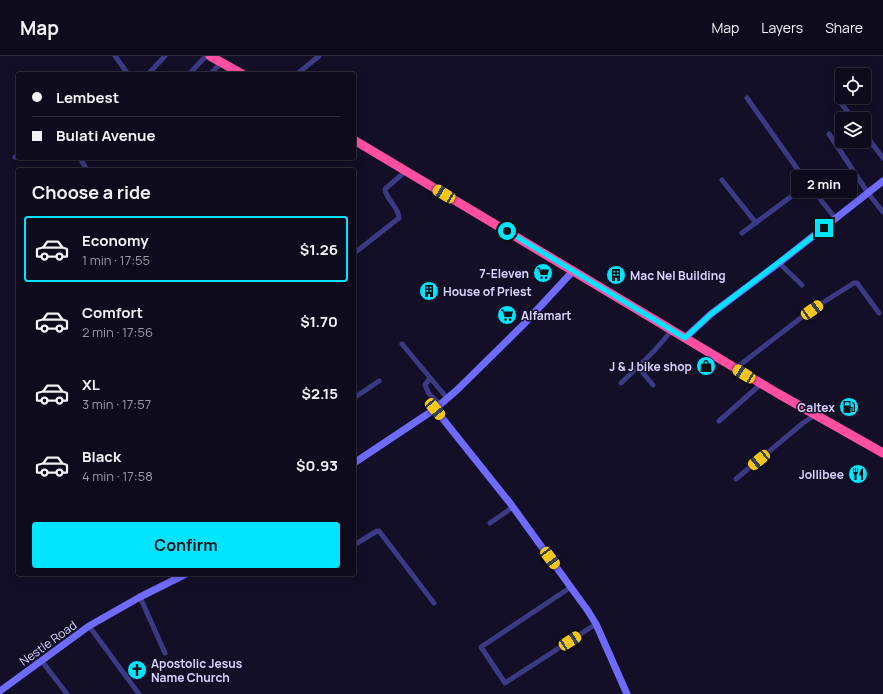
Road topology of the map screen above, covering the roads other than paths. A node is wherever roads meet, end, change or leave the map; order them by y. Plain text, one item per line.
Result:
1 (115, 56) edge
2 (165, 56) edge
3 (206, 56) edge
4 (210, 56) edge
5 (319, 56) edge
6 (224, 63) junction
7 (127, 72) edge
8 (150, 72) edge
9 (191, 72) edge
10 (213, 72) edge
11 (216, 72) edge
12 (239, 72) edge
13 (299, 72) edge
14 (747, 98) dead end
15 (842, 104) edge
16 (848, 112) edge
17 (829, 134) dead end
18 (356, 141) edge
19 (871, 142) edge
20 (883, 158) edge
21 (406, 171) junction
22 (722, 180) dead end
23 (883, 181) edge
24 (808, 184) junction
25 (868, 193) junction
26 (883, 212) edge
27 (836, 219) junction
28 (756, 223) junction
29 (742, 233) dead end
30 (357, 251) dead end
31 (779, 263) junction
32 (573, 271) junction
33 (802, 285) dead end
34 (879, 313) dead end
35 (672, 330) junction
36 (685, 338) junction
37 (402, 344) dead end
38 (638, 367) junction
39 (736, 368) junction
40 (430, 378) junction
41 (379, 381) dead end
42 (621, 383) dead end
43 (761, 384) junction
44 (653, 385) dead end
45 (356, 397) edge
46 (447, 398) junction
47 (437, 406) junction
48 (815, 416) junction
49 (719, 421) dead end
50 (883, 453) edge
51 (356, 462) edge
52 (736, 479) dead end
53 (513, 507) junction
54 (490, 523) dead end
55 (356, 544) edge
56 (182, 576) edge
57 (571, 587) junction
58 (140, 596) junction
59 (434, 603) dead end
60 (596, 624) junction
61 (89, 626) junction
62 (165, 653) dead end
63 (41, 660) junction
64 (0, 691) edge
65 (67, 694) edge
66 (139, 694) edge
67 (627, 694) edge

1 - 7 street
2 - 8 street
3 - 9 street
4 - 6 highway
5 - 13 street
6 - 10 street
6 - 11 street
6 - 12 highway
14 - 24 street
15 - 16 street
17 - 25 street
18 - 21 highway
19 - 20 street
21 - 30 street
21 - 32 highway
22 - 28 street
23 - 25 street
24 - 27 street
24 - 28 street
25 - 26 street
25 - 27 street
27 - 31 street
28 - 29 street
31 - 33 street
31 - 36 street
32 - 35 highway
32 - 46 street
34 - 39 street
35 - 36 highway
35 - 38 street
36 - 39 highway
37 - 40 street
38 - 42 street
38 - 44 street
39 - 43 highway
40 - 46 street
40 - 47 street
41 - 45 street
43 - 48 highway
43 - 49 street
46 - 47 street
47 - 51 street
47 - 53 street
48 - 50 highway
48 - 52 street
53 - 54 street
53 - 57 street
55 - 59 street
56 - 58 street, Nestle Road
57 - 60 street
57 - 60 street
58 - 61 street, Nestle Road
58 - 62 street
60 - 67 street
61 - 63 street, Nestle Road
61 - 66 street
63 - 64 street, Nestle Road
63 - 65 street

